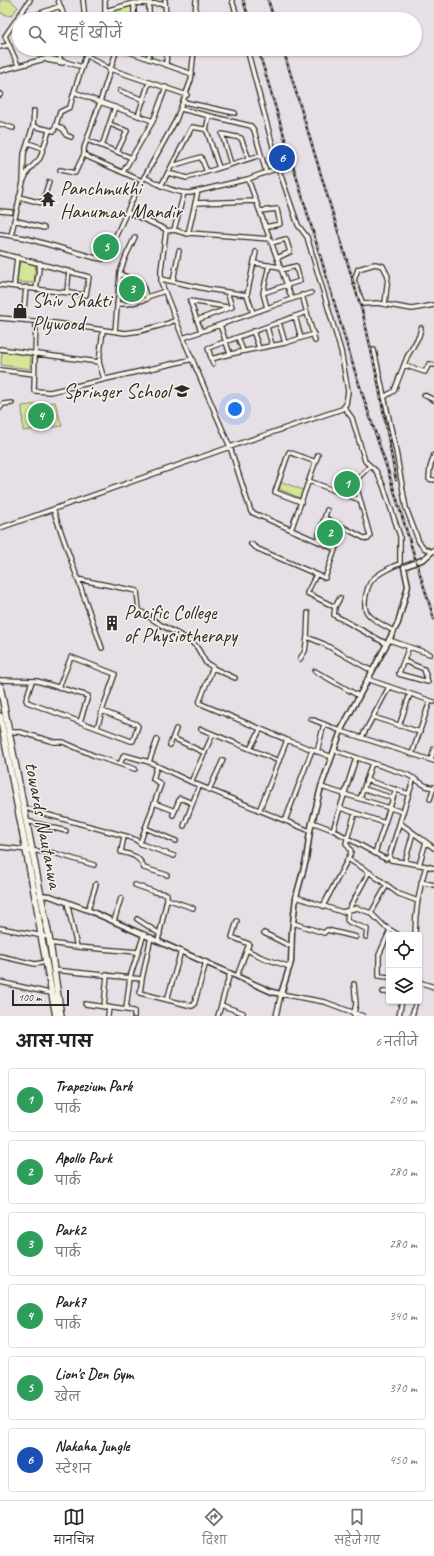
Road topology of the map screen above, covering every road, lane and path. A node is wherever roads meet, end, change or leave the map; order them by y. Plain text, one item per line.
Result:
1 (30, 0) edge
2 (58, 0) edge
3 (83, 0) edge
4 (105, 0) edge
5 (196, 0) edge
6 (232, 0) edge
7 (165, 2) edge
8 (134, 3) junction
9 (149, 3) junction
10 (60, 6) junction
11 (105, 11) joint
12 (23, 12) edge
13 (44, 12) edge
14 (63, 12) edge
15 (84, 12) edge
16 (134, 12) edge
17 (150, 12) edge
18 (166, 12) edge
19 (195, 12) edge
20 (236, 12) edge
21 (12, 27) edge
22 (9, 45) junction
23 (0, 47) edge
24 (12, 52) edge
25 (14, 56) edge
26 (60, 56) edge
27 (86, 56) edge
28 (88, 56) edge
29 (114, 56) edge
30 (140, 56) edge
31 (149, 56) edge
32 (167, 56) edge
33 (193, 56) edge
34 (249, 56) edge
35 (148, 59) junction
36 (43, 60) junction
37 (60, 60) junction
38 (18, 65) junction
39 (166, 65) junction
40 (81, 67) junction
41 (110, 69) junction
42 (0, 71) edge
43 (192, 74) junction
44 (149, 82) junction
45 (166, 87) junction
46 (120, 91) dead end
47 (74, 92) junction
48 (187, 95) junction
49 (144, 100) junction
50 (100, 102) junction
51 (184, 102) junction
52 (115, 108) junction
53 (181, 109) junction
54 (34, 112) dead end
55 (235, 113) dead end
56 (138, 116) junction
57 (209, 116) junction
58 (153, 121) junction
59 (0, 124) edge
60 (110, 124) junction
61 (56, 125) junction
62 (34, 126) junction
63 (13, 128) dead end
64 (206, 130) junction
65 (49, 131) junction
66 (71, 136) dead end
67 (87, 140) junction
68 (28, 143) junction
69 (102, 146) junction
70 (43, 148) junction
71 (117, 152) junction
72 (84, 154) junction
73 (261, 155) junction
74 (132, 158) junction
75 (249, 159) junction
76 (231, 164) junction
77 (172, 166) junction
78 (219, 168) junction
79 (278, 168) junction
80 (60, 170) dead end
81 (123, 172) junction
82 (207, 172) junction
83 (266, 172) junction
84 (168, 173) junction
85 (248, 178) junction
86 (143, 179) junction
87 (23, 182) junction
88 (49, 182) dead end
89 (161, 186) junction
90 (198, 191) junction
91 (184, 193) junction
92 (20, 197) junction
93 (256, 201) junction
94 (195, 203) junction
95 (0, 211) edge
96 (260, 211) junction
97 (11, 212) dead end
98 (127, 212) junction
99 (14, 220) junction
100 (265, 227) junction
101 (44, 228) dead end
102 (174, 230) junction
103 (166, 231) junction
104 (188, 233) junction
105 (0, 234) edge
106 (11, 236) junction
107 (135, 237) dead end
108 (271, 241) junction
109 (179, 251) dead end
110 (256, 252) dead end
111 (0, 253) edge
112 (17, 257) junction
113 (277, 258) junction
114 (40, 263) junction
115 (254, 263) junction
116 (269, 265) junction
117 (281, 269) junction
118 (69, 271) junction
119 (120, 274) junction
120 (161, 279) junction
121 (173, 281) junction
122 (0, 285) edge
123 (287, 285) junction
124 (14, 286) junction
125 (26, 287) junction
126 (36, 289) junction
127 (165, 291) junction
128 (67, 292) junction
129 (228, 292) junction
130 (263, 293) junction
131 (311, 293) dead end
132 (247, 295) junction
133 (302, 295) junction
134 (147, 297) junction
135 (292, 299) junction
136 (117, 304) junction
137 (385, 304) junction
138 (434, 305) edge
139 (230, 308) junction
140 (267, 308) junction
141 (307, 312) junction
142 (253, 313) junction
143 (295, 316) junction
144 (0, 318) edge
145 (22, 320) junction
146 (176, 320) junction
147 (197, 320) junction
148 (36, 321) junction
149 (279, 322) junction
150 (220, 325) junction
151 (267, 326) junction
152 (421, 328) dead end
153 (103, 330) junction
154 (115, 331) junction
155 (201, 331) junction
156 (253, 331) junction
157 (314, 334) junction
158 (238, 337) junction
159 (183, 338) junction
160 (302, 338) junction
161 (226, 341) junction
162 (315, 341) dead end
163 (285, 343) junction
164 (272, 346) junction
165 (259, 348) junction
166 (0, 349) edge
167 (374, 350) dead end
168 (243, 351) junction
169 (35, 354) junction
170 (230, 354) junction
171 (192, 359) junction
172 (211, 360) junction
173 (99, 362) junction
174 (213, 364) dead end
175 (404, 365) junction
176 (434, 365) edge
177 (0, 370) edge
178 (34, 374) junction
179 (104, 379) junction
180 (424, 395) dead end
181 (384, 397) junction
182 (434, 400) edge
183 (12, 403) dead end
184 (344, 407) junction
185 (0, 408) edge
186 (230, 447) junction
187 (318, 455) dead end
188 (434, 455) edge
189 (316, 462) junction
190 (370, 466) junction
191 (434, 480) edge
192 (309, 481) junction
193 (355, 481) junction
194 (335, 490) junction
195 (360, 500) junction
196 (301, 502) junction
197 (53, 509) junction
198 (327, 510) dead end
199 (325, 518) junction
200 (343, 527) junction
201 (0, 528) edge
202 (291, 530) junction
203 (317, 541) junction
204 (251, 544) dead end
205 (335, 549) junction
206 (433, 551) edge
207 (400, 564) junction
208 (404, 567) junction
209 (316, 574) junction
210 (76, 579) junction
211 (340, 598) dead end
212 (335, 607) junction
213 (308, 613) dead end
214 (394, 631) junction
215 (307, 637) junction
216 (388, 642) junction
217 (409, 647) junction
218 (102, 648) dead end
219 (430, 654) dead end
220 (300, 659) dead end
221 (404, 661) junction
222 (213, 668) junction
223 (316, 671) dead end
224 (372, 671) junction
225 (235, 678) dead end
226 (367, 679) junction
227 (0, 680) edge
228 (32, 681) junction
229 (0, 686) edge
230 (59, 687) junction
231 (389, 687) junction
232 (410, 694) junction
233 (359, 696) junction
234 (432, 702) edge
235 (102, 711) junction
236 (0, 716) edge
237 (373, 718) junction
238 (311, 719) dead end
239 (80, 722) junction
240 (324, 724) junction
241 (399, 726) junction
242 (97, 728) junction
243 (176, 729) dead end
244 (201, 729) dead end
245 (260, 730) junction
246 (341, 731) junction
247 (10, 732) junction
248 (420, 732) junction
249 (213, 734) junction
250 (362, 737) junction
251 (173, 738) junction
252 (157, 740) dead end
253 (287, 740) junction
254 (170, 745) dead end
255 (250, 749) junction
256 (434, 749) edge
257 (312, 750) junction
258 (334, 750) junction
259 (317, 752) junction
260 (204, 753) junction
261 (412, 754) junction
262 (332, 757) junction
263 (356, 758) junction
264 (223, 760) dead end
265 (432, 760) edge
266 (279, 761) junction
267 (149, 762) junction
268 (372, 763) junction
269 (120, 764) junction
270 (157, 766) junction
271 (136, 769) dead end
272 (414, 778) junction
273 (366, 780) junction
274 (191, 782) junction
275 (199, 786) junction
276 (321, 786) junction
277 (434, 787) edge
278 (364, 789) junction
279 (396, 789) junction
280 (209, 790) junction
281 (344, 794) junction
282 (409, 794) junction
283 (393, 798) junction
284 (360, 799) junction
285 (430, 799) dead end
286 (154, 803) junction
287 (192, 803) junction
288 (24, 807) junction
289 (340, 808) junction
290 (390, 808) junction
291 (175, 811) junction
292 (259, 811) junction
293 (403, 812) junction
294 (355, 813) junction
295 (173, 816) dead end
296 (27, 821) junction
297 (285, 821) junction
298 (312, 822) junction
299 (385, 823) junction
300 (400, 823) junction
301 (184, 826) dead end
302 (145, 828) junction
303 (333, 830) junction
304 (66, 831) dead end
305 (310, 831) junction
306 (414, 833) junction
307 (124, 836) junction
308 (347, 838) junction
309 (176, 841) dead end
310 (426, 842) junction
311 (140, 843) junction
312 (0, 847) edge
313 (434, 848) edge
314 (29, 851) junction
315 (376, 853) junction
316 (174, 856) dead end
317 (390, 857) junction
318 (348, 859) junction
319 (405, 862) junction
320 (94, 865) dead end
321 (418, 865) junction
322 (426, 866) junction
323 (434, 868) edge
324 (369, 872) junction
325 (167, 876) dead end
326 (421, 882) junction
327 (96, 884) dead end
328 (135, 885) dead end
329 (387, 885) junction
330 (434, 885) edge
331 (38, 895) junction
332 (296, 897) junction
333 (121, 898) dead end
334 (167, 899) junction
335 (418, 901) junction
336 (67, 902) junction
337 (322, 906) junction
338 (193, 908) dead end
339 (88, 910) junction
340 (348, 911) junction
341 (371, 913) junction
342 (137, 919) dead end
343 (114, 921) junction
344 (237, 921) dead end
345 (293, 923) junction
346 (0, 928) edge
347 (390, 930) junction
348 (394, 932) edge
349 (415, 932) edge
350 (144, 934) junction
351 (160, 934) junction
352 (264, 934) dead end
353 (41, 935) junction
354 (49, 937) junction
355 (151, 937) junction
356 (356, 937) dead end
357 (366, 937) dead end
358 (158, 941) junction
359 (50, 943) junction
360 (292, 946) junction
361 (77, 947) junction
362 (247, 950) junction
363 (181, 951) junction
364 (138, 952) junction
365 (0, 956) edge
366 (46, 962) junction
367 (206, 962) junction
368 (290, 967) junction
369 (54, 970) junction
370 (230, 973) junction
371 (106, 975) junction
372 (237, 976) junction
373 (130, 977) junction
374 (386, 977) edge
375 (142, 979) junction
376 (0, 982) edge
377 (422, 983) edge
378 (354, 984) dead end
379 (434, 986) edge
380 (52, 993) junction
381 (281, 994) junction
382 (167, 1000) junction
383 (85, 1004) dead end
384 (401, 1004) edge
385 (415, 1004) edge
386 (221, 1005) junction
387 (104, 1007) junction
388 (109, 1007) junction
389 (126, 1009) junction
390 (354, 1014) edge
391 (56, 1016) edge
392 (61, 1016) edge
393 (108, 1016) edge
394 (134, 1016) edge
395 (218, 1016) edge
396 (243, 1016) edge
397 (276, 1016) edge
398 (363, 1016) edge
399 (399, 1016) edge
400 (412, 1016) edge

1 - 12 street
2 - 10 street
3 - 15 street
4 - 11 street
5 - 19 street
6 - 20 street
7 - 9 street
7 - 18 street
8 - 9 street
8 - 11 street
8 - 16 street
9 - 17 street
10 - 13 street
10 - 14 street
21 - 22 street
22 - 23 street
22 - 24 street
25 - 38 street
26 - 37 street
27 - 40 street
28 - 41 street
29 - 41 street
30 - 35 street
31 - 35 street
32 - 39 street
33 - 43 street
34 - 79 street
35 - 39 street
36 - 37 street
36 - 38 street
36 - 40 street
36 - 42 street
37 - 40 street
38 - 42 street
39 - 43 street
40 - 47 street
41 - 44 street
41 - 50 street
43 - 48 street
44 - 45 street
44 - 49 street
45 - 48 street
45 - 58 street
46 - 49 street
47 - 50 street
47 - 61 street
48 - 51 street
49 - 56 street
50 - 52 street
50 - 67 street
51 - 53 street
51 - 55 street
52 - 56 street
52 - 60 street
53 - 57 street
53 - 86 street
54 - 62 street
56 - 58 street
57 - 64 street
57 - 73 street
58 - 74 street
59 - 63 street
60 - 69 street
60 - 71 street
61 - 65 street
61 - 66 street
62 - 65 street
62 - 68 street
64 - 77 street
64 - 78 street
65 - 70 street
67 - 69 street
67 - 72 street
68 - 70 street
68 - 87 street
69 - 71 street
70 - 87 street
71 - 74 street
72 - 80 street
72 - 81 street
73 - 75 street
73 - 83 street
74 - 81 street
75 - 76 street
75 - 76 street
76 - 78 street
77 - 82 street
77 - 84 street
78 - 82 street
79 - 83 street
79 - 184 street
81 - 86 street
82 - 84 street
83 - 85 street
84 - 89 street
85 - 90 street
85 - 93 street
86 - 89 street
86 - 98 street
87 - 92 street
88 - 92 street
89 - 91 street
90 - 91 street
90 - 94 street
91 - 102 street
92 - 99 street
93 - 94 street
93 - 96 street
94 - 104 street
95 - 97 street
96 - 100 street
96 - 100 street
98 - 103 street
98 - 106 street
99 - 101 street
99 - 106 street
100 - 108 street
102 - 103 street
102 - 104 street
103 - 120 street
104 - 108 street
105 - 106 street
107 - 119 street
108 - 113 street
108 - 113 street
109 - 121 street
110 - 115 street
111 - 112 street
112 - 114 street
112 - 124 street
113 - 117 street
114 - 118 street
114 - 126 street
115 - 116 street
115 - 132 street
116 - 117 street
116 - 130 street
117 - 123 street
117 - 123 street
118 - 128 street
118 - 128 street
119 - 134 street
119 - 136 street
120 - 121 street
120 - 127 street
121 - 129 street
122 - 124 street
123 - 130 street
123 - 135 street
124 - 125 street
125 - 126 street
125 - 145 street
126 - 128 street
127 - 134 street
127 - 146 street
129 - 132 street
129 - 139 street
130 - 140 street
131 - 133 street
132 - 142 street
133 - 135 street
133 - 141 street
134 - 136 street
135 - 140 street
136 - 154 street
137 - 137 street
137 - 138 street
139 - 147 street
139 - 147 street
140 - 142 street
141 - 143 street
141 - 157 street
142 - 150 street
143 - 149 street
143 - 160 street
144 - 145 street
145 - 148 street
146 - 154 street
146 - 159 street
147 - 155 street
148 - 153 street
148 - 169 street
149 - 151 street
149 - 163 street
150 - 155 street
150 - 161 street
151 - 156 street
151 - 164 street
152 - 175 street
153 - 154 street
153 - 173 street
155 - 159 street
156 - 158 street
156 - 165 street
157 - 160 street
157 - 162 street
158 - 161 street
158 - 168 street
159 - 171 street
160 - 163 street
161 - 170 street
161 - 172 street
163 - 164 street
164 - 165 street
165 - 168 street
166 - 169 street
167 - 181 street
168 - 170 street
169 - 173 street
169 - 178 street
170 - 172 street
171 - 179 street
171 - 186 street
172 - 174 street
173 - 179 street
175 - 176 street
175 - 181 street
177 - 178 street
178 - 179 street
180 - 182 street
181 - 206 street
183 - 185 street
184 - 186 street
184 - 190 street
186 - 197 street
186 - 202 street
187 - 189 street
188 - 191 street
189 - 192 street
189 - 196 street
190 - 193 street
190 - 207 street
192 - 194 street
192 - 196 street
193 - 194 street
193 - 195 street
194 - 195 street
195 - 200 street
196 - 202 street
197 - 201 street
197 - 210 street
198 - 199 street
199 - 200 street
199 - 203 street
200 - 205 street
202 - 203 street
203 - 205 street
204 - 209 street
205 - 209 street
206 - 208 street
207 - 208 street
207 - 214 street
208 - 214 street
209 - 212 street
210 - 218 street
210 - 222 street
211 - 212 street
212 - 216 street
213 - 215 street
214 - 216 street
215 - 220 street
215 - 224 street
216 - 217 street
216 - 224 street
217 - 219 street
217 - 221 street
221 - 221 street
222 - 225 street
222 - 245 street
223 - 233 street
224 - 226 street
226 - 231 street
226 - 233 street
227 - 228 street
228 - 230 street
228 - 239 street
229 - 247 main road, towards Nautanwa
230 - 235 street
230 - 239 street
231 - 232 street
231 - 237 street
232 - 234 street
232 - 241 street
233 - 246 street
234 - 248 street
235 - 242 street
235 - 242 street
236 - 314 main road
237 - 241 street
237 - 250 street
238 - 240 street
239 - 242 street
240 - 246 street
240 - 259 street
241 - 248 street
243 - 251 street
244 - 249 street
245 - 253 street
245 - 255 street
246 - 250 street
246 - 258 street
247 - 269 street
247 - 288 main road, towards Nautanwa
248 - 261 street
249 - 255 street
249 - 260 street
250 - 261 street
251 - 254 street
251 - 260 street
252 - 267 street
253 - 257 street
253 - 266 street
255 - 266 street
256 - 265 street
257 - 259 street
257 - 297 street
258 - 262 street
258 - 263 street
259 - 262 street
260 - 274 street
261 - 265 street
262 - 276 street
263 - 268 street
263 - 281 street
264 - 280 street
266 - 292 street
267 - 269 street
267 - 270 street
268 - 272 street
268 - 273 street
269 - 271 street
270 - 274 street
270 - 286 street
272 - 277 street
272 - 282 street
273 - 278 street
273 - 279 street
274 - 275 street
275 - 280 street
275 - 287 street
276 - 281 street
276 - 298 street
277 - 285 street
278 - 283 street
278 - 284 street
279 - 282 street
279 - 283 street
280 - 292 street
281 - 284 street
281 - 289 street
282 - 293 street
283 - 290 street
284 - 290 street
286 - 291 street
286 - 302 street
287 - 291 street
287 - 301 street
288 - 296 main road, towards Nautanwa
288 - 307 street
289 - 294 street
289 - 303 street
290 - 293 street
290 - 299 street
291 - 295 street
292 - 297 street
293 - 300 street
294 - 299 street
294 - 308 street
296 - 304 street
296 - 314 main road, towards Nautanwa
297 - 305 street
298 - 303 street
298 - 305 street
299 - 315 street
300 - 306 street
300 - 317 street
302 - 309 street
302 - 311 street
303 - 308 street
305 - 332 street
306 - 310 street
306 - 319 street
307 - 311 street
307 - 325 street
308 - 315 street
308 - 318 street
310 - 313 street
310 - 321 street
311 - 316 street
312 - 314 street
314 - 320 street
314 - 331 main road, towards Nautanwa
315 - 317 street
317 - 319 street
318 - 324 street
318 - 337 street
319 - 321 street
321 - 322 street
322 - 323 street
322 - 326 street
324 - 329 street
324 - 340 street
326 - 330 street
326 - 335 street
327 - 339 street
328 - 334 street
329 - 335 street
329 - 341 street
331 - 336 street
331 - 353 main road
331 - 354 main road, towards Nautanwa
332 - 337 street
332 - 345 street
333 - 343 street
334 - 338 street
334 - 351 street
335 - 349 street
336 - 339 street
336 - 361 street
337 - 340 street
339 - 343 street
340 - 341 street
340 - 357 street
341 - 347 street
342 - 351 street
343 - 350 street
344 - 362 street
345 - 356 street
345 - 360 street
346 - 353 street
347 - 348 street
347 - 374 street
350 - 355 street
350 - 364 street
351 - 358 street
352 - 360 street
353 - 354 street
353 - 366 main road
354 - 359 main road, towards Nautanwa
355 - 358 street
355 - 375 street
358 - 363 street
359 - 361 street
359 - 369 main road, towards Nautanwa
360 - 368 street
361 - 364 street
362 - 368 street
362 - 372 street
363 - 367 street
363 - 382 street
364 - 373 street
365 - 366 street
366 - 380 main road
367 - 370 street
367 - 382 street
368 - 381 street
369 - 371 street
369 - 392 main road, towards Nautanwa
370 - 372 street
370 - 386 street
371 - 373 street
371 - 387 street
372 - 381 street
373 - 375 street
373 - 389 street
375 - 382 street
376 - 380 street
377 - 379 street
378 - 390 street
380 - 391 main road
381 - 390 street
381 - 397 street
383 - 387 street
384 - 399 street
385 - 400 street
386 - 395 street
386 - 396 street
387 - 388 street
388 - 389 street
388 - 393 street
389 - 394 street
390 - 398 street

